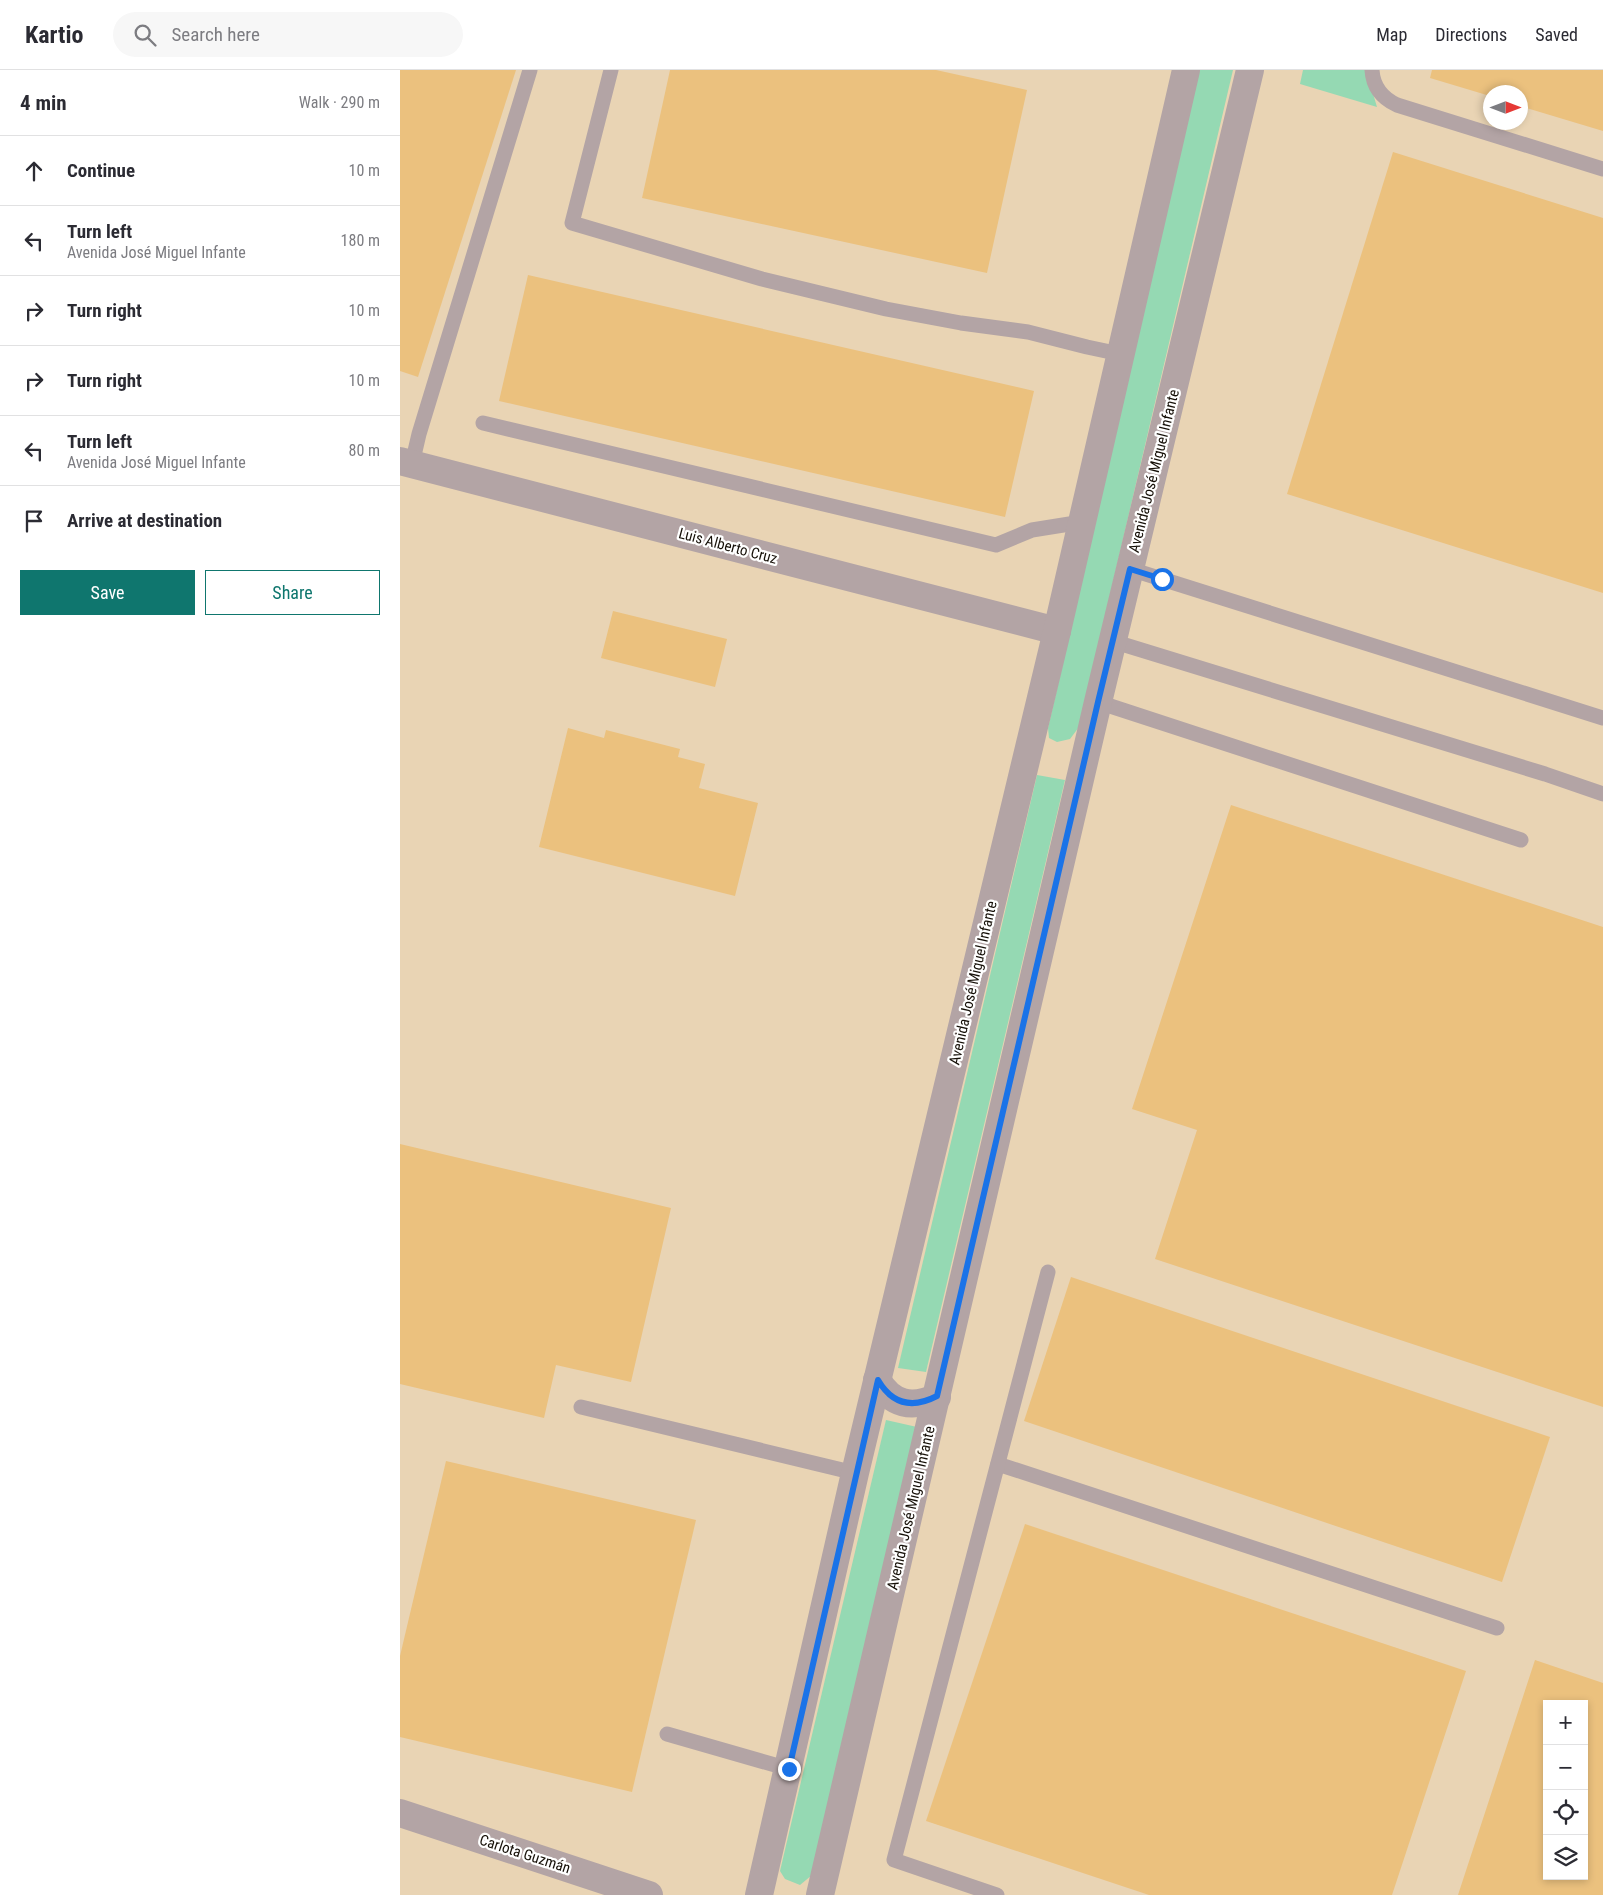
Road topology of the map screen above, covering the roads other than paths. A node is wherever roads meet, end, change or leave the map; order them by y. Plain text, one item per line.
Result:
1 (530, 70) edge
2 (611, 70) edge
3 (1186, 70) edge
4 (1250, 70) edge
5 (1372, 70) edge
6 (1603, 169) edge
7 (1120, 354) junction
8 (482, 423) dead end
9 (406, 463) edge
10 (1082, 522) junction
11 (1130, 569) junction
12 (1057, 631) junction
13 (1112, 641) junction
14 (1098, 702) junction
15 (1603, 718) edge
16 (1603, 794) edge
17 (1520, 840) dead end
18 (1048, 1272) dead end
19 (878, 1380) junction
20 (937, 1396) junction
21 (581, 1407) dead end
22 (998, 1464) junction
23 (855, 1473) junction
24 (1497, 1628) dead end
25 (667, 1734) dead end
26 (789, 1769) junction
27 (400, 1813) edge
28 (649, 1895) edge
29 (759, 1895) edge
30 (820, 1895) edge
31 (997, 1895) edge

1 - 9 lane
2 - 7 lane
3 - 7 street, Avenida José Miguel Infante
4 - 11 street, Avenida José Miguel Infante
5 - 6 lane
7 - 10 street, Avenida José Miguel Infante
8 - 10 lane
9 - 12 street, Luis Alberto Cruz
10 - 12 street, Avenida José Miguel Infante
11 - 13 street, Avenida José Miguel Infante
11 - 15 lane
12 - 19 street, Avenida José Miguel Infante
13 - 14 street, Avenida José Miguel Infante
13 - 16 lane
14 - 17 lane
14 - 20 street, Avenida José Miguel Infante
18 - 22 lane
19 - 20 street
19 - 23 street, Avenida José Miguel Infante
20 - 30 street, Avenida José Miguel Infante
21 - 23 lane
22 - 24 lane
22 - 31 lane
23 - 26 street, Avenida José Miguel Infante
25 - 26 lane
26 - 29 street, Avenida José Miguel Infante
27 - 28 street, Carlota Guzmán

